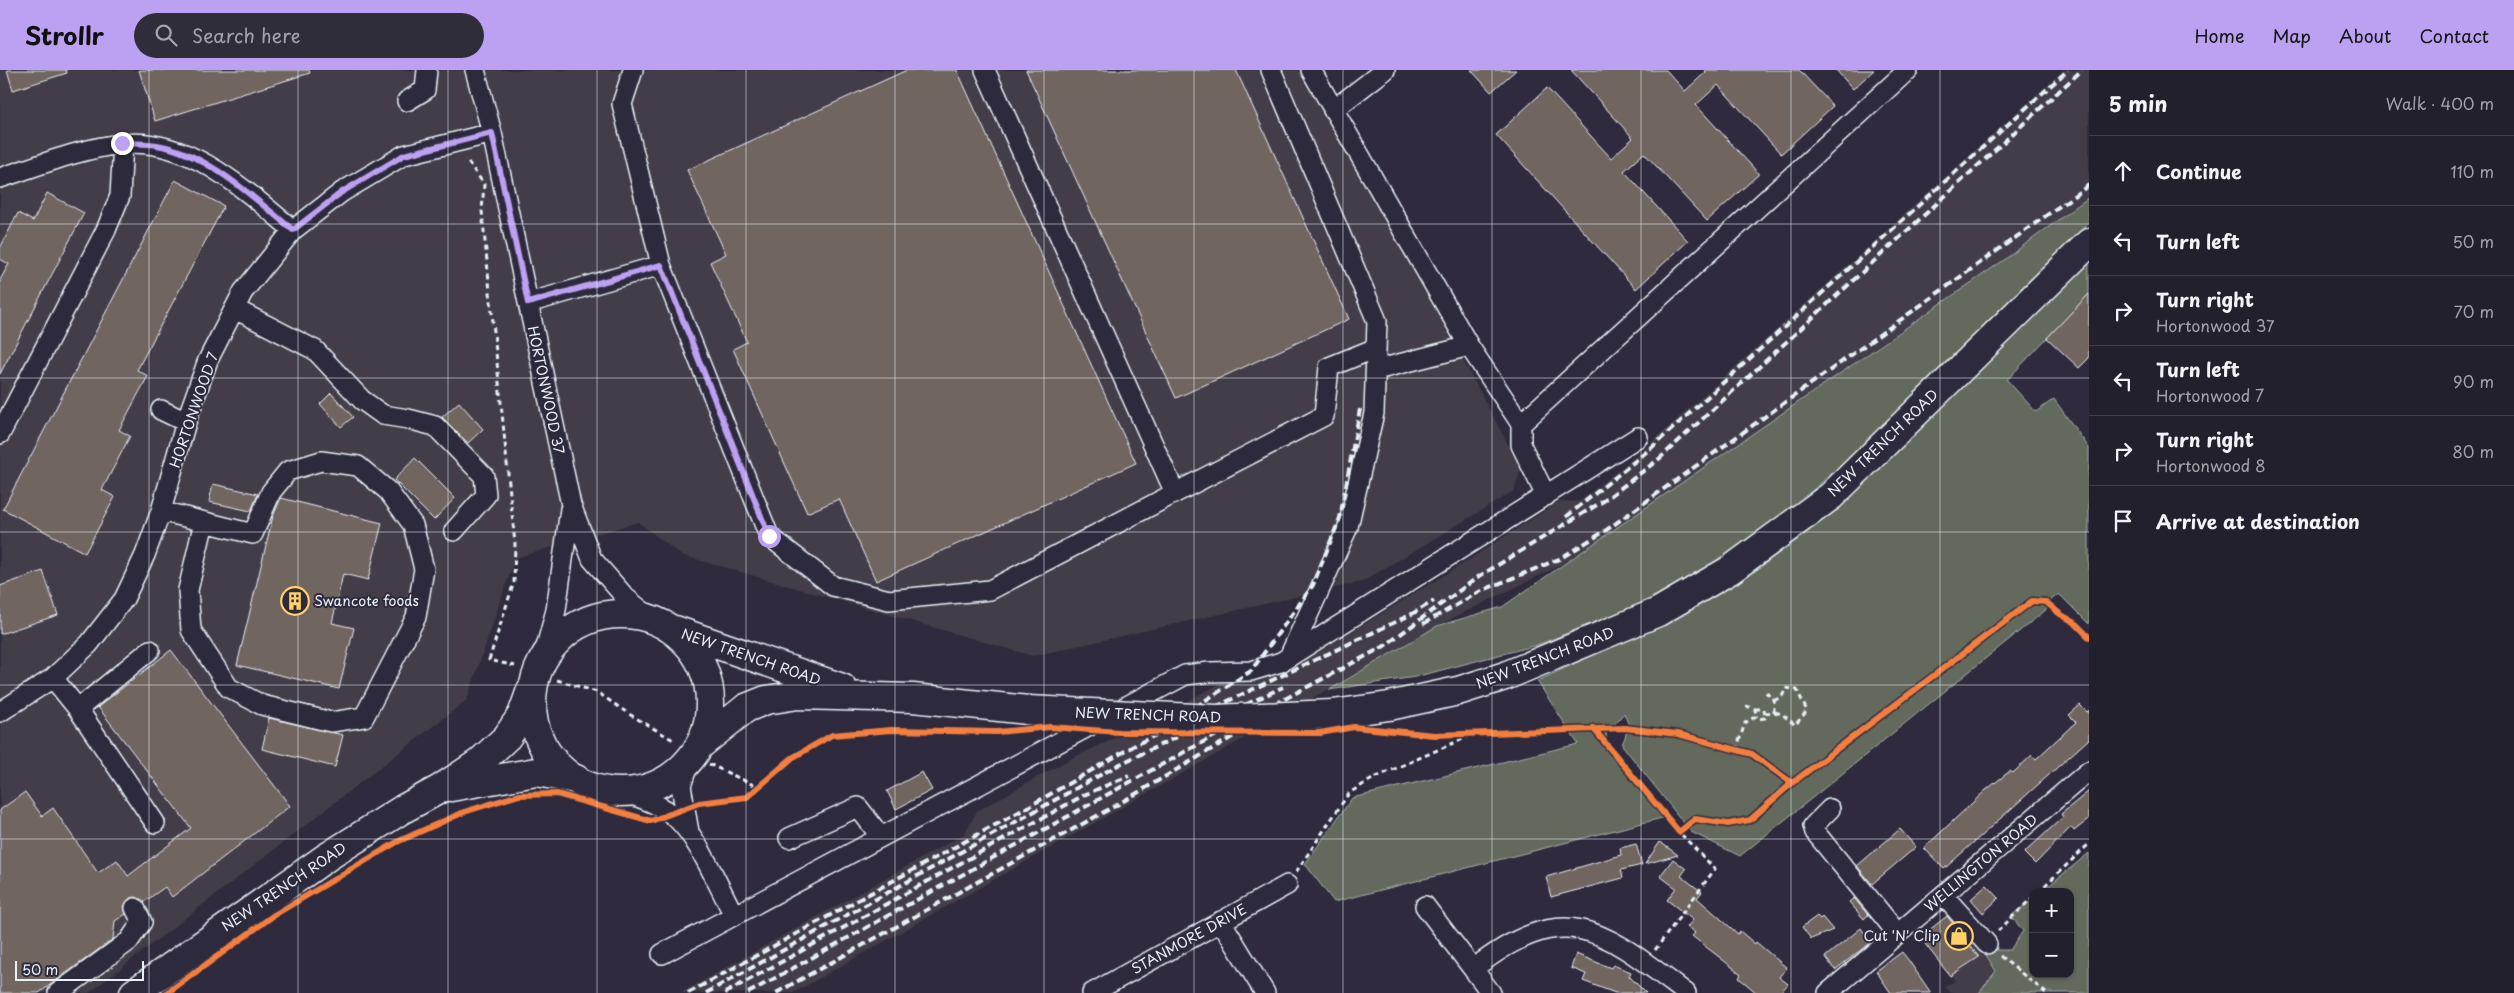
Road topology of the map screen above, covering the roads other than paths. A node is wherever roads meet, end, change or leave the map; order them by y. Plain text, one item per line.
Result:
1 (427, 70) edge
2 (475, 70) edge
3 (632, 70) edge
4 (984, 70) edge
5 (1271, 70) edge
6 (1310, 70) edge
7 (1385, 70) edge
8 (1908, 70) edge
9 (407, 101) dead end
10 (1333, 110) junction
11 (492, 133) junction
12 (122, 143) junction
13 (0, 178) edge
14 (293, 230) junction
15 (2089, 243) edge
16 (661, 265) junction
17 (528, 303) junction
18 (235, 309) junction
19 (1469, 346) junction
20 (1376, 348) junction
21 (1376, 370) junction
22 (161, 410) dead end
23 (186, 422) junction
24 (1521, 424) junction
25 (0, 434) edge
26 (1638, 437) dead end
27 (1175, 493) junction
28 (1546, 496) junction
29 (570, 505) junction
30 (161, 511) junction
31 (204, 522) junction
32 (454, 531) dead end
33 (660, 624) junction
34 (150, 650) dead end
35 (1289, 657) junction
36 (538, 671) junction
37 (53, 678) junction
38 (862, 695) junction
39 (78, 709) junction
40 (0, 712) edge
41 (693, 752) junction
42 (2089, 772) edge
43 (576, 779) junction
44 (440, 790) junction
45 (621, 792) junction
46 (1830, 809) dead end
47 (155, 823) dead end
48 (689, 832) junction
49 (881, 837) junction
50 (789, 838) dead end
51 (1287, 885) road end
52 (1943, 895) junction
53 (1425, 906) dead end
54 (135, 908) dead end
55 (734, 915) junction
56 (1221, 921) junction
57 (1898, 934) junction
58 (1988, 944) road end
59 (662, 954) dead end
60 (1473, 969) junction
61 (58, 993) edge
62 (134, 993) edge
63 (1092, 993) edge
64 (1265, 993) edge
65 (1491, 993) edge
66 (1686, 993) edge
67 (1828, 993) edge

1 - 9 street
2 - 11 street, HORTONWOOD 37
3 - 16 street
4 - 27 street
5 - 20 street
6 - 10 street
7 - 10 street
8 - 24 street
10 - 19 street
11 - 14 street, HORTONWOOD 7
11 - 17 street, HORTONWOOD 37
12 - 13 street
12 - 14 street
12 - 25 street
14 - 18 street, HORTONWOOD 7
15 - 38 highway, NEW TRENCH ROAD, bridge
16 - 17 street
16 - 27 street
17 - 29 street, HORTONWOOD 37
18 - 23 street, HORTONWOOD 7
18 - 32 street
19 - 21 street
19 - 24 street
20 - 21 street
20 - 27 street
21 - 35 street
22 - 23 street
23 - 30 street, HORTONWOOD 7
24 - 28 street
26 - 28 street
28 - 35 street
29 - 33 street, HORTONWOOD 37
29 - 36 street, HORTONWOOD 37
30 - 31 street
30 - 37 street, HORTONWOOD 7
31 - 31 street
33 - 36 highway, NEW TRENCH ROAD
33 - 38 highway, NEW TRENCH ROAD
33 - 41 highway
34 - 39 street
35 - 49 street
36 - 43 highway
36 - 44 highway, NEW TRENCH ROAD
37 - 39 street
37 - 40 street, HORTONWOOD 7
38 - 41 highway, NEW TRENCH ROAD
39 - 47 street
41 - 45 highway, NEW TRENCH ROAD
41 - 48 street
42 - 52 street, WELLINGTON ROAD
43 - 44 highway, NEW TRENCH ROAD
43 - 45 highway, NEW TRENCH ROAD
44 - 62 highway, NEW TRENCH ROAD
45 - 48 street
46 - 57 street
48 - 55 street
49 - 50 street
49 - 55 street
51 - 56 street, STANMORE DRIVE
52 - 57 street, WELLINGTON ROAD
52 - 58 street
53 - 60 street
54 - 61 street
55 - 59 street
56 - 63 street, STANMORE DRIVE
56 - 64 street
57 - 67 street, WELLINGTON ROAD
60 - 65 street
60 - 66 street

